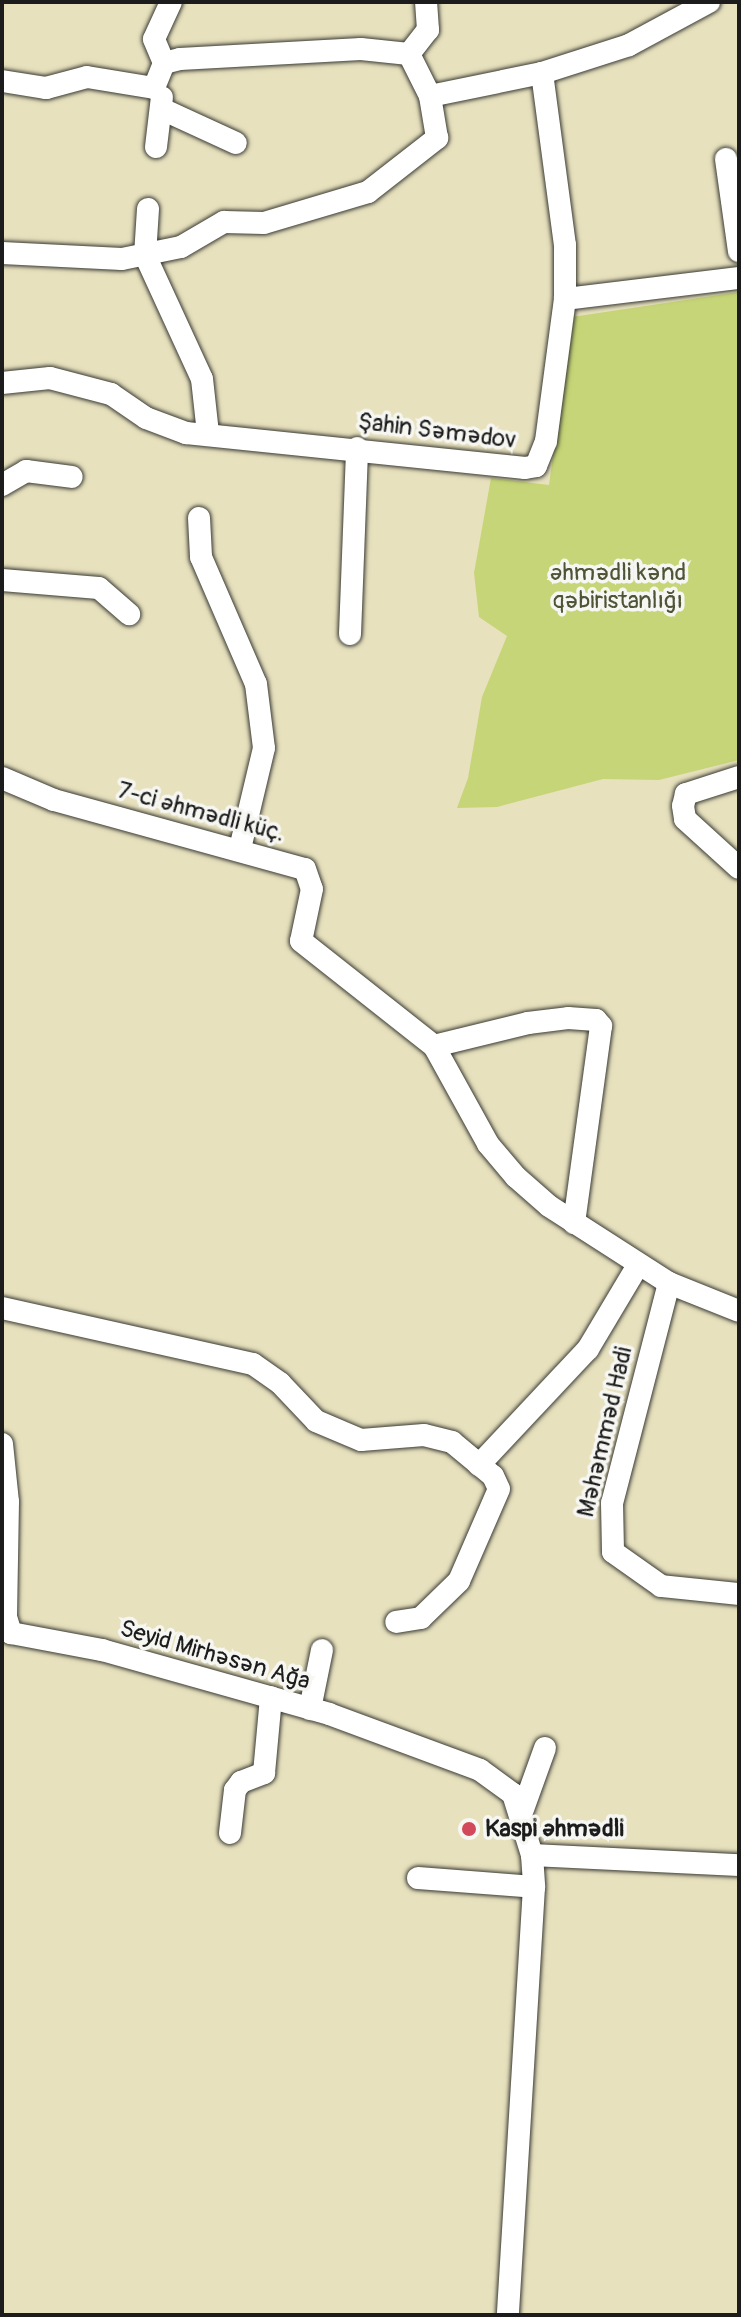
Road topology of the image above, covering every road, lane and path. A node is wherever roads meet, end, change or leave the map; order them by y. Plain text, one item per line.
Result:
1 (171, 2) edge
2 (426, 2) edge
3 (709, 2) edge
4 (409, 54) junction
5 (164, 63) junction
6 (542, 73) junction
7 (2, 81) edge
8 (154, 88) junction
9 (430, 96) junction
10 (164, 110) junction
11 (236, 143) dead end
12 (156, 147) dead end
13 (726, 159) dead end
14 (148, 209) dead end
15 (739, 251) edge
16 (2, 253) edge
17 (145, 255) junction
18 (739, 278) edge
19 (565, 299) junction
20 (2, 383) edge
21 (208, 433) junction
22 (357, 448) junction
23 (72, 477) dead end
24 (2, 485) edge
25 (199, 518) dead end
26 (2, 580) edge
27 (129, 614) dead end
28 (350, 634) dead end
29 (739, 777) edge
30 (2, 778) edge
31 (240, 849) junction
32 (739, 868) edge
33 (434, 1046) junction
34 (574, 1223) junction
35 (638, 1265) junction
36 (669, 1283) junction
37 (2, 1308) edge
38 (739, 1311) edge
39 (2, 1444) edge
40 (479, 1465) junction
41 (5, 1502) edge
42 (739, 1594) edge
43 (396, 1622) dead end
44 (322, 1650) dead end
45 (271, 1697) junction
46 (310, 1709) junction
47 (545, 1748) dead end
48 (522, 1812) junction
49 (230, 1833) dead end
50 (532, 1855) junction
51 (739, 1865) edge
52 (418, 1878) dead end
53 (534, 1887) junction
54 (508, 2315) edge

1 - 5 street
2 - 4 street
3 - 6 street
4 - 5 street
4 - 9 street
5 - 8 street
6 - 9 street
6 - 19 street
7 - 8 street
8 - 10 street
9 - 17 street
10 - 11 street
10 - 12 street
13 - 15 street
14 - 17 street
16 - 17 street
17 - 21 street
18 - 19 street
19 - 22 street, Şahin Səmədov
20 - 21 street, Şahin Səmədov
21 - 22 street, Şahin Səmədov
22 - 28 street
23 - 24 street
25 - 31 street
26 - 27 street
29 - 32 street
30 - 31 street, 7-ci Əhmədli küç.
31 - 33 street, 7-ci Əhmədli küç.
33 - 34 street, 7-ci Əhmədli küç.
33 - 34 street
34 - 35 street, 7-ci Əhmədli küç.
35 - 36 street, 7-ci Əhmədli küç.
35 - 40 street
36 - 38 street, 7-ci Əhmədli küç.
36 - 42 street, Məhəmməd Hadi
37 - 40 street
39 - 41 street, Seyid Mirhəsən Ağa
40 - 43 street
41 - 45 street, Seyid Mirhəsən Ağa
44 - 46 street
45 - 46 street, Seyid Mirhəsən Ağa
45 - 49 street
46 - 48 street, Seyid Mirhəsən Ağa
47 - 48 street
48 - 50 street, Seyid Mirhəsən Ağa
50 - 51 street
50 - 53 street, Seyid Mirhəsən Ağa
52 - 53 street
53 - 54 street, Seyid Mirhəsən Ağa

